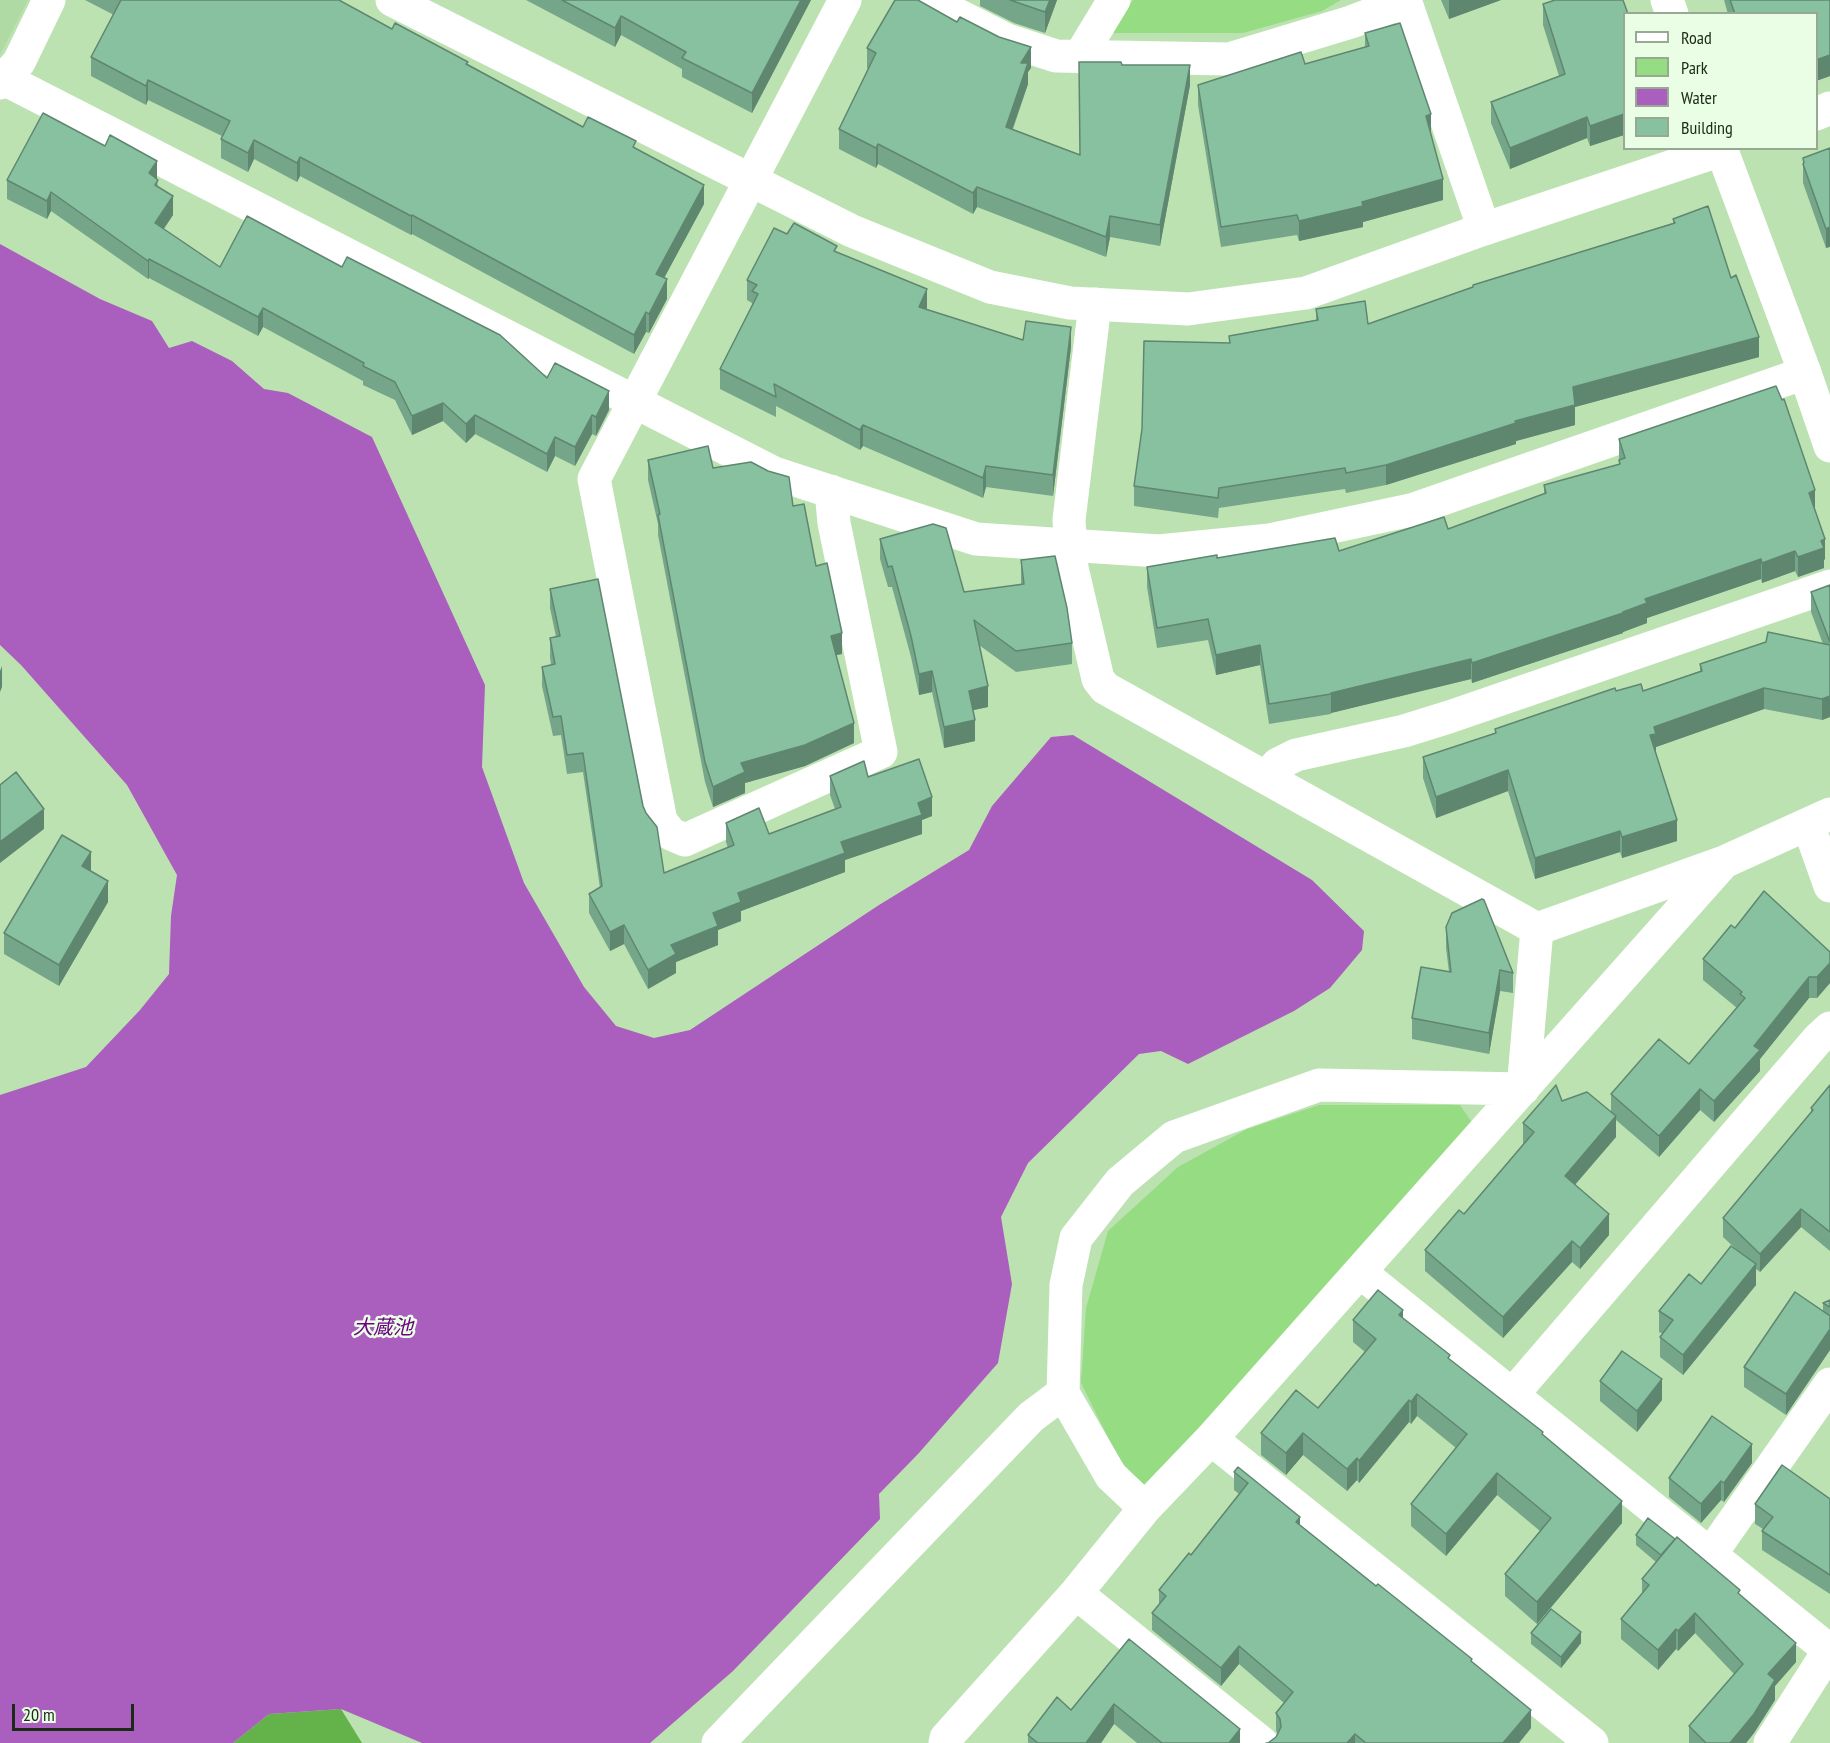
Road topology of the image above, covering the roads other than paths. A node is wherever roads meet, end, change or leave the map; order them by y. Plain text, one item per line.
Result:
1 (49, 0) edge
2 (392, 0) edge
3 (845, 0) edge
4 (928, 0) edge
5 (1114, 0) edge
6 (1406, 1) edge
7 (1080, 56) junction
8 (2, 81) edge
9 (1719, 150) edge
10 (1722, 150) edge
11 (751, 180) junction
12 (1484, 229) junction
13 (1095, 304) junction
14 (1805, 373) junction
15 (635, 402) junction
16 (1830, 446) edge
17 (831, 492) junction
18 (1070, 545) junction
19 (1830, 586) edge
20 (1266, 777) junction
21 (1819, 819) edge
22 (1724, 862) junction
23 (1830, 886) edge
24 (1537, 929) junction
25 (1830, 1028) edge
26 (1523, 1089) junction
27 (1360, 1272) junction
28 (1830, 1384) edge
29 (1063, 1393) junction
30 (1512, 1395) junction
31 (1211, 1439) junction
32 (1145, 1508) junction
33 (1710, 1555) junction
34 (1076, 1593) junction
35 (1830, 1650) edge
36 (718, 1743) edge
37 (945, 1743) edge
38 (1262, 1743) edge
39 (1592, 1743) edge
40 (1770, 1743) edge

1 - 8 street
2 - 11 street
3 - 11 street
4 - 7 street
5 - 7 street
6 - 7 street
6 - 12 street
8 - 15 street
9 - 12 street
10 - 14 street
11 - 13 street
11 - 15 street
12 - 13 street
13 - 18 street
14 - 16 street
14 - 18 street
15 - 17 street
15 - 17 street
17 - 18 street
18 - 20 street
19 - 20 street
20 - 24 street
21 - 22 street
21 - 23 street
22 - 24 street
22 - 26 street
24 - 26 street
25 - 30 street
26 - 27 street
26 - 29 street
27 - 30 street
27 - 31 street
28 - 33 street
29 - 32 street
29 - 36 street
30 - 33 street
31 - 32 street
31 - 39 street
32 - 34 street
33 - 35 street
34 - 37 street
34 - 38 street
35 - 40 street

